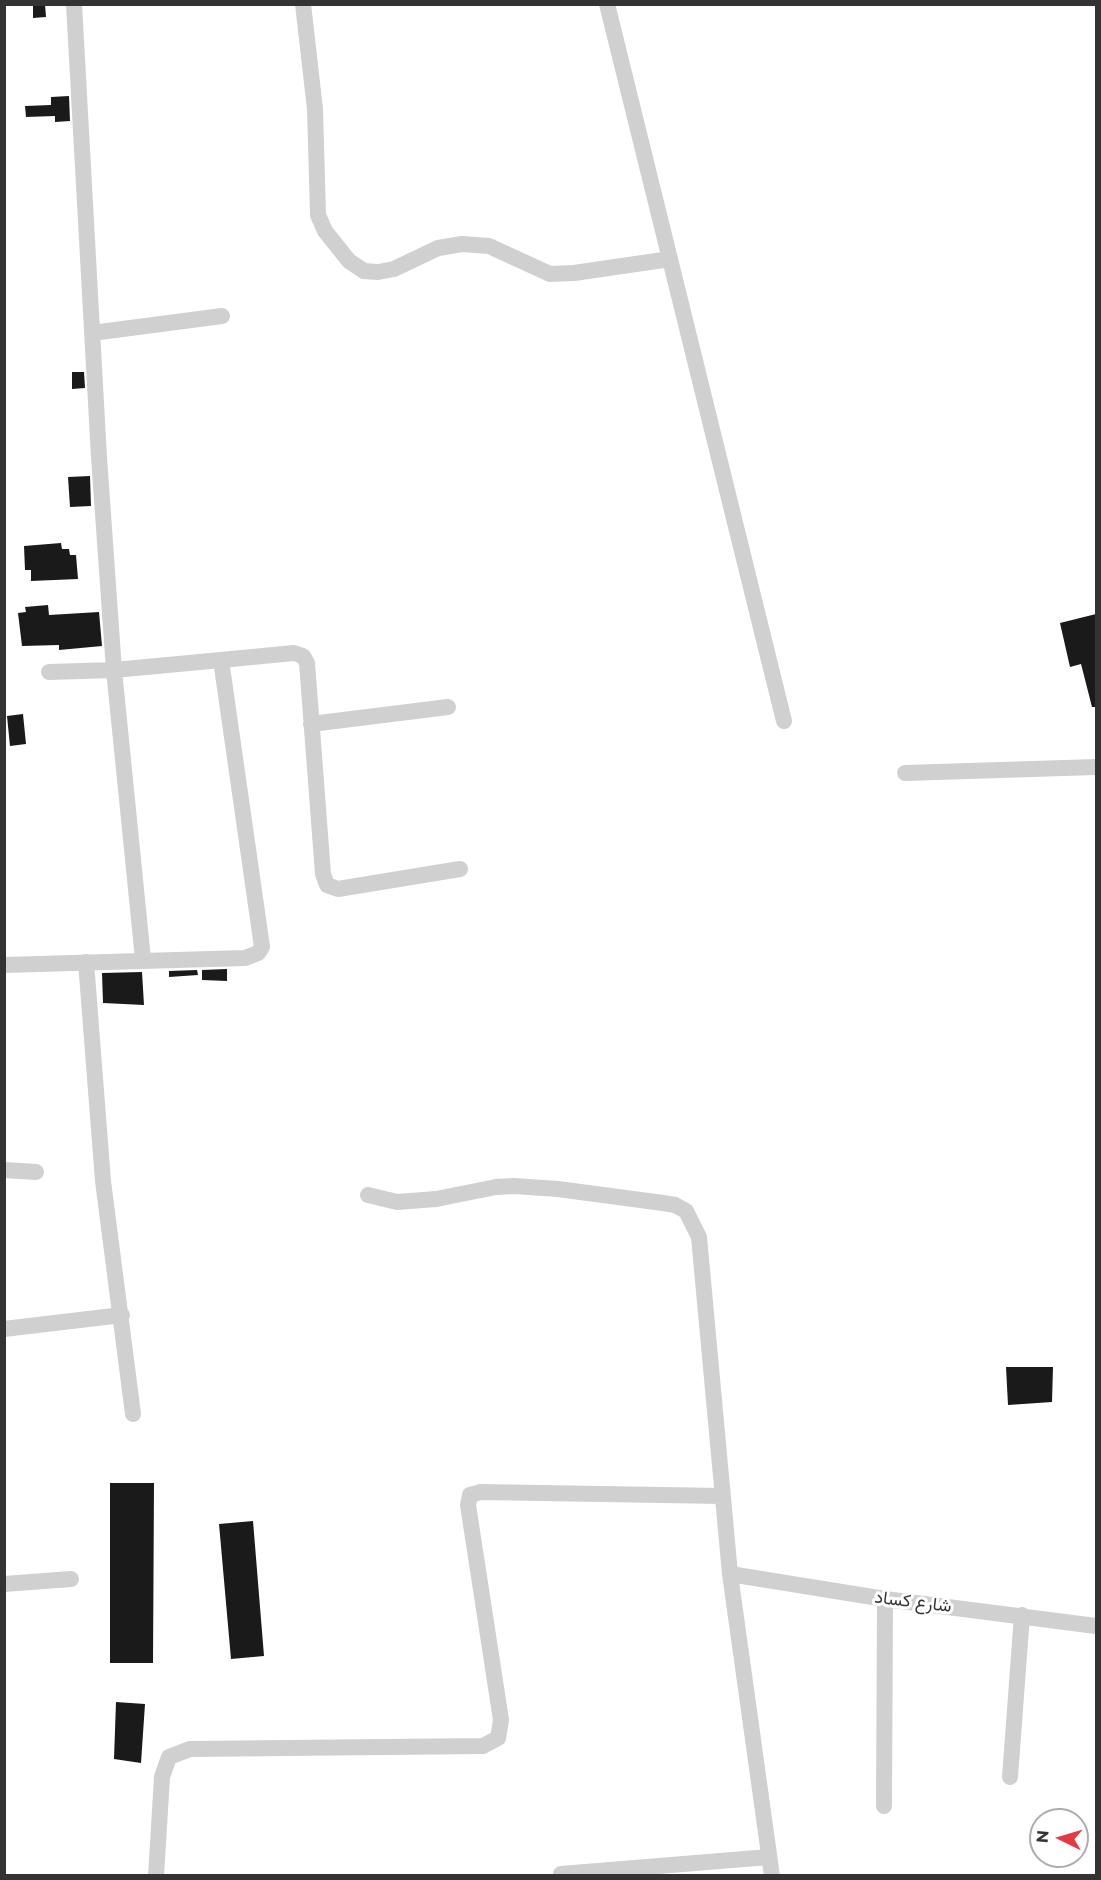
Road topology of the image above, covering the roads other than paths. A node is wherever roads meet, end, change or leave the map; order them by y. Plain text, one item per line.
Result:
1 (74, 4) edge
2 (303, 4) edge
3 (607, 4) edge
4 (670, 259) junction
5 (222, 316) dead end
6 (92, 333) junction
7 (221, 660) junction
8 (114, 670) junction
9 (49, 672) dead end
10 (448, 707) dead end
11 (784, 721) dead end
12 (311, 724) junction
13 (1096, 767) edge
14 (905, 773) dead end
15 (460, 869) dead end
16 (143, 959) junction
17 (86, 962) junction
18 (4, 965) edge
19 (4, 1170) edge
20 (36, 1172) dead end
21 (368, 1195) dead end
22 (122, 1315) junction
23 (4, 1329) edge
24 (133, 1414) dead end
25 (722, 1496) junction
26 (730, 1574) junction
27 (70, 1579) dead end
28 (4, 1584) edge
29 (885, 1599) junction
30 (1022, 1615) junction
31 (1096, 1626) edge
32 (1010, 1777) dead end
33 (884, 1806) dead end
34 (769, 1857) junction
35 (561, 1874) dead end
36 (156, 1875) edge
37 (772, 1875) edge

1 - 6 street
2 - 4 street
3 - 4 street
4 - 11 street
5 - 6 street
6 - 8 street
7 - 8 street
7 - 12 street
7 - 16 street
8 - 9 street
8 - 16 street
10 - 12 street
12 - 15 street
13 - 14 street
16 - 17 street
17 - 18 street
17 - 22 street
19 - 20 street
21 - 25 street
22 - 23 street
22 - 24 street
25 - 26 street
25 - 36 street
26 - 29 street, شارع كساد
26 - 34 street
27 - 28 street
29 - 30 street, شارع كساد
29 - 33 street
30 - 31 street, شارع كساد
30 - 32 street
34 - 35 street
34 - 37 street

